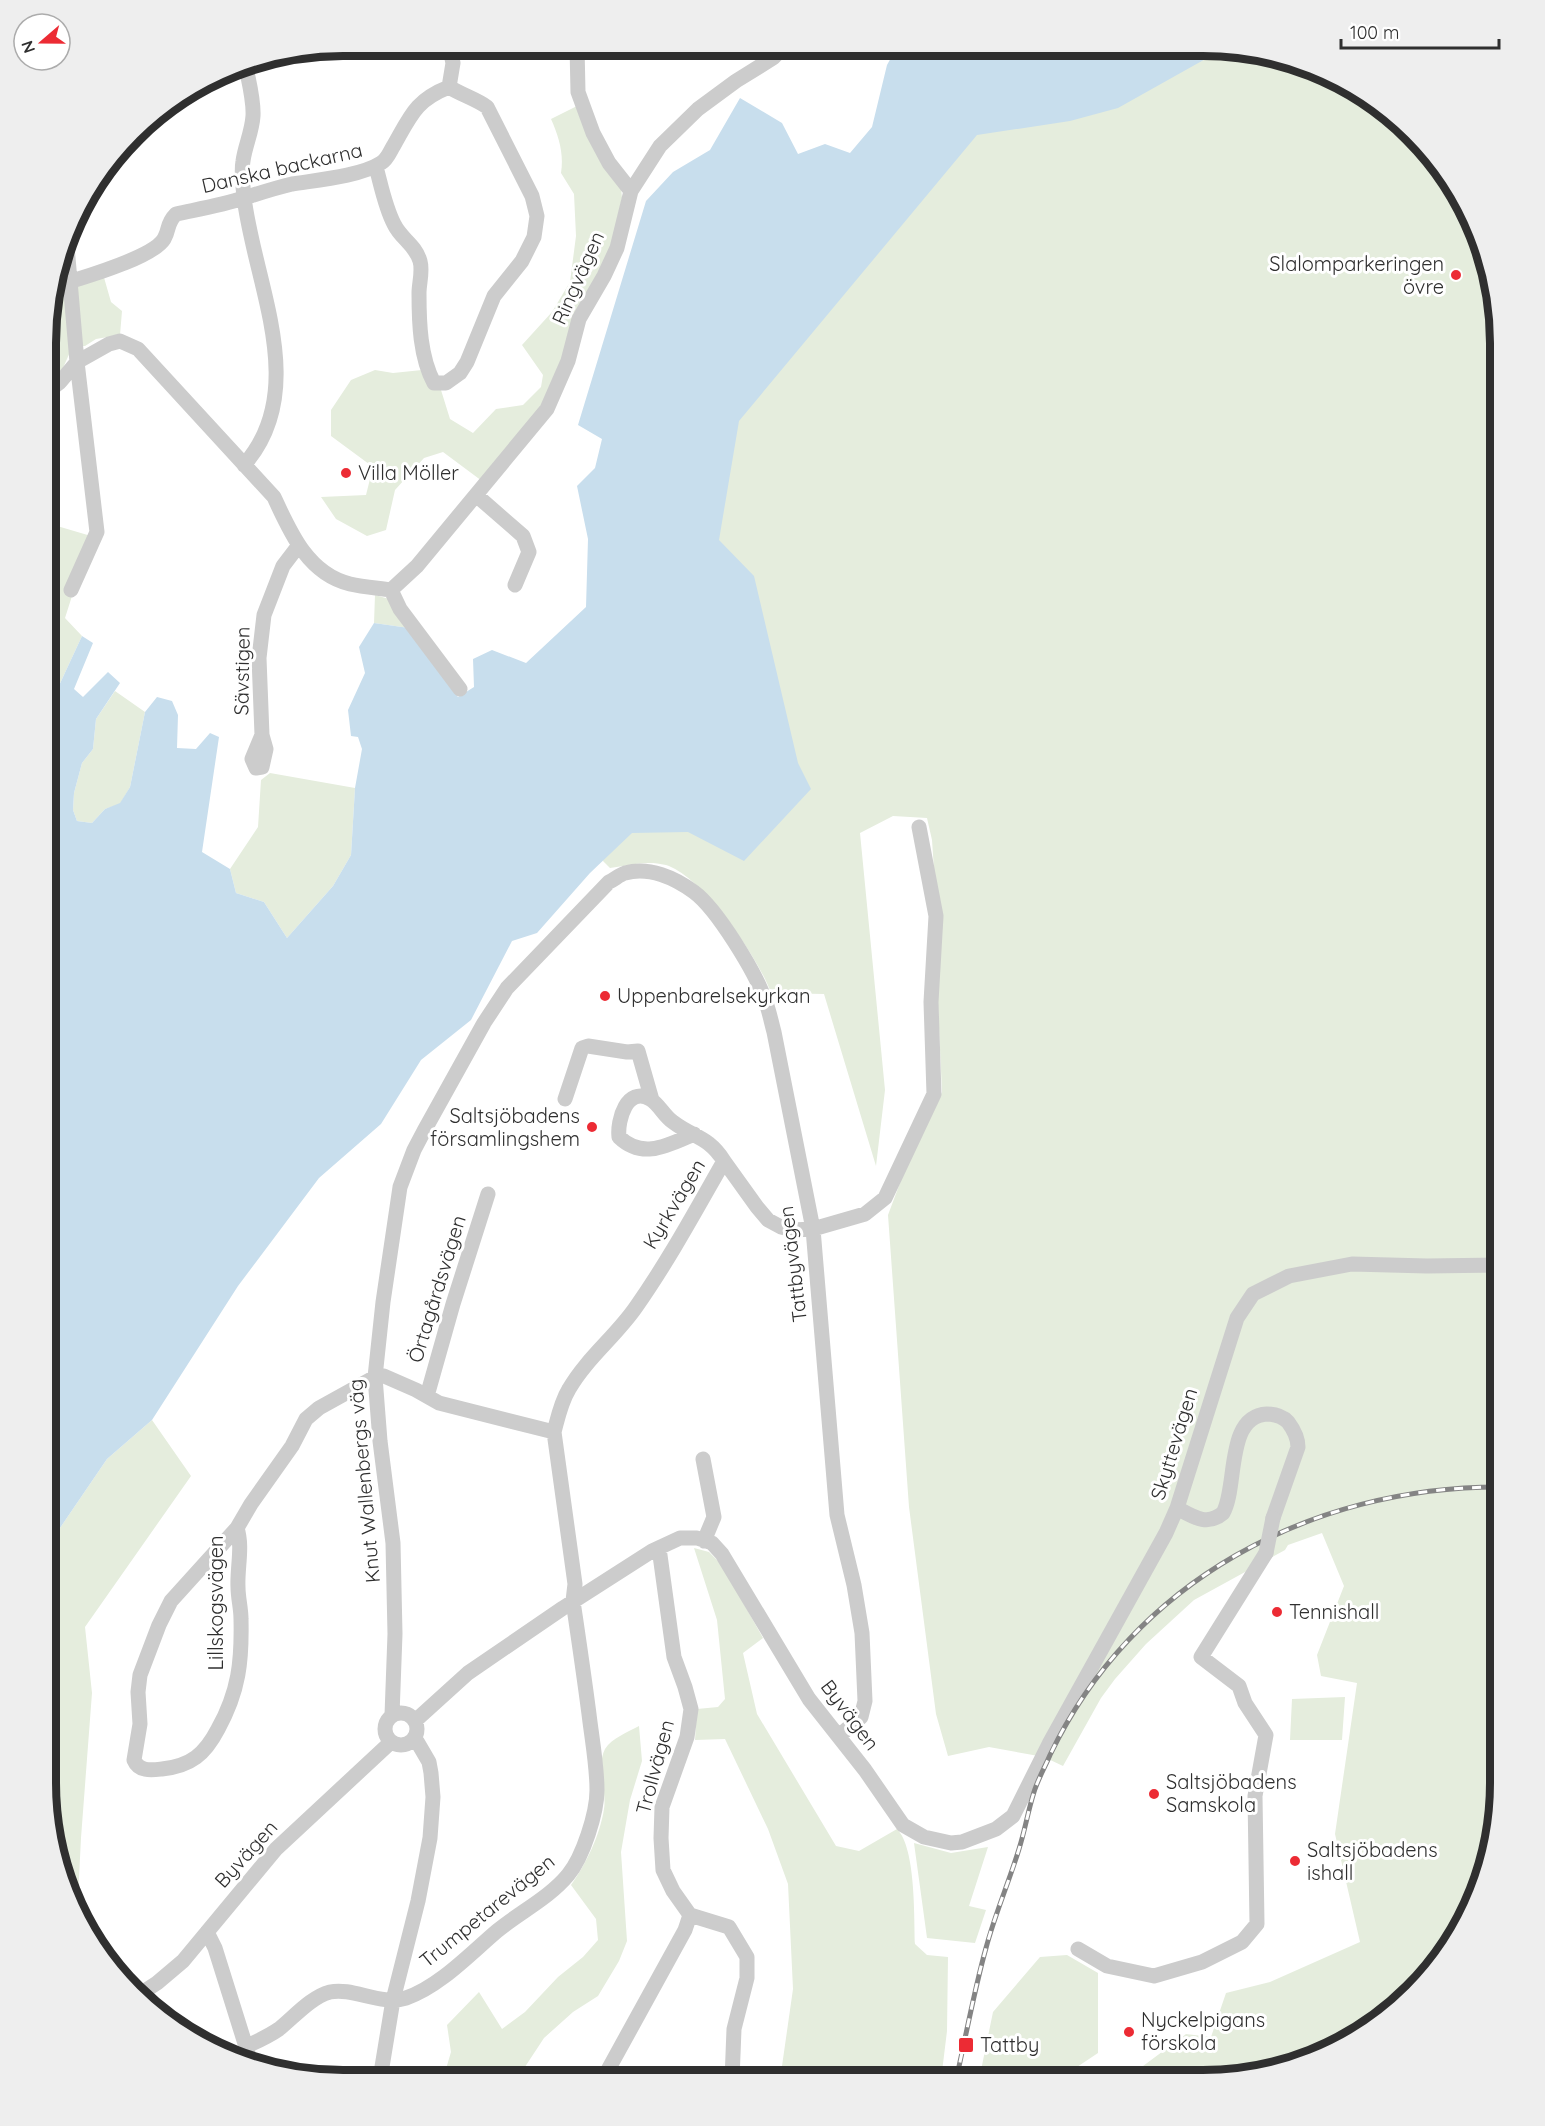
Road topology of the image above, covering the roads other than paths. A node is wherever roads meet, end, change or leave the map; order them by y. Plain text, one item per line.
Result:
1 (451, 56) edge
2 (578, 56) edge
3 (775, 56) edge
4 (246, 72) edge
5 (449, 87) junction
6 (376, 167) junction
7 (631, 191) junction
8 (244, 198) junction
9 (68, 260) edge
10 (69, 282) junction
11 (77, 362) junction
12 (56, 385) edge
13 (244, 465) junction
14 (476, 495) junction
15 (299, 545) junction
16 (515, 585) dead end
17 (72, 590) dead end
18 (391, 590) junction
19 (460, 689) dead end
20 (262, 735) dead end
21 (919, 828) dead end
22 (609, 882) joint
23 (565, 1099) dead end
24 (652, 1100) junction
25 (694, 1134) junction
26 (724, 1161) junction
27 (488, 1194) dead end
28 (813, 1229) junction
29 (1490, 1265) edge
30 (375, 1377) junction
31 (427, 1396) junction
32 (554, 1432) junction
33 (704, 1459) dead end
34 (1177, 1508) junction
35 (237, 1528) junction
36 (704, 1540) junction
37 (659, 1548) junction
38 (573, 1601) junction
39 (392, 1715) junction
40 (415, 1721) junction
41 (839, 1736) junction
42 (415, 1738) junction
43 (391, 1742) junction
44 (1005, 1824) joint
45 (690, 1915) junction
46 (207, 1932) junction
47 (1078, 1949) dead end
48 (145, 1991) edge
49 (393, 2000) junction
50 (247, 2046) junction
51 (249, 2055) edge
52 (381, 2070) edge
53 (608, 2070) edge
54 (732, 2070) edge

1 - 5 street
2 - 7 street
3 - 7 street, Ringvägen
4 - 8 street
5 - 6 street, Danska backarna
5 - 6 street
6 - 8 street, Danska backarna
7 - 14 street, Ringvägen
8 - 10 street, Danska backarna
8 - 13 street
9 - 10 street
10 - 11 street
11 - 12 street
11 - 13 street
11 - 17 street
13 - 15 street
14 - 16 street
14 - 18 street, Ringvägen
15 - 18 street
15 - 20 street, Sävstigen
18 - 19 street
21 - 28 street, Kyrkvägen
22 - 28 street, Tattbyvägen
22 - 30 street, Knut Wallenbergs väg
23 - 24 street
24 - 25 street
24 - 25 street
25 - 26 street
26 - 28 street, Kyrkvägen
26 - 32 street, Kyrkvägen
27 - 31 street, Örtagårdsvägen
28 - 41 street, Tattbyvägen
29 - 34 street, Skyttevägen
30 - 31 street
30 - 35 street, Lillskogsvägen
30 - 39 street, Knut Wallenbergs väg
31 - 32 street
32 - 38 street, Kyrkvägen
33 - 36 street
34 - 44 street, Skyttevägen
34 - 47 street, bridge
35 - 35 street, Lillskogsvägen
36 - 37 street
36 - 41 street, Byvägen
37 - 38 street
37 - 45 street, Trollvägen
38 - 40 street
38 - 49 street, Trumpetarevägen
39 - 40 street
39 - 43 street
40 - 42 street
41 - 44 street, Byvägen
42 - 43 street
42 - 49 street
43 - 46 street, Byvägen
45 - 53 street
45 - 54 street
46 - 48 street, Byvägen
46 - 50 street
49 - 50 street, Trumpetarevägen
49 - 52 street
50 - 51 street

